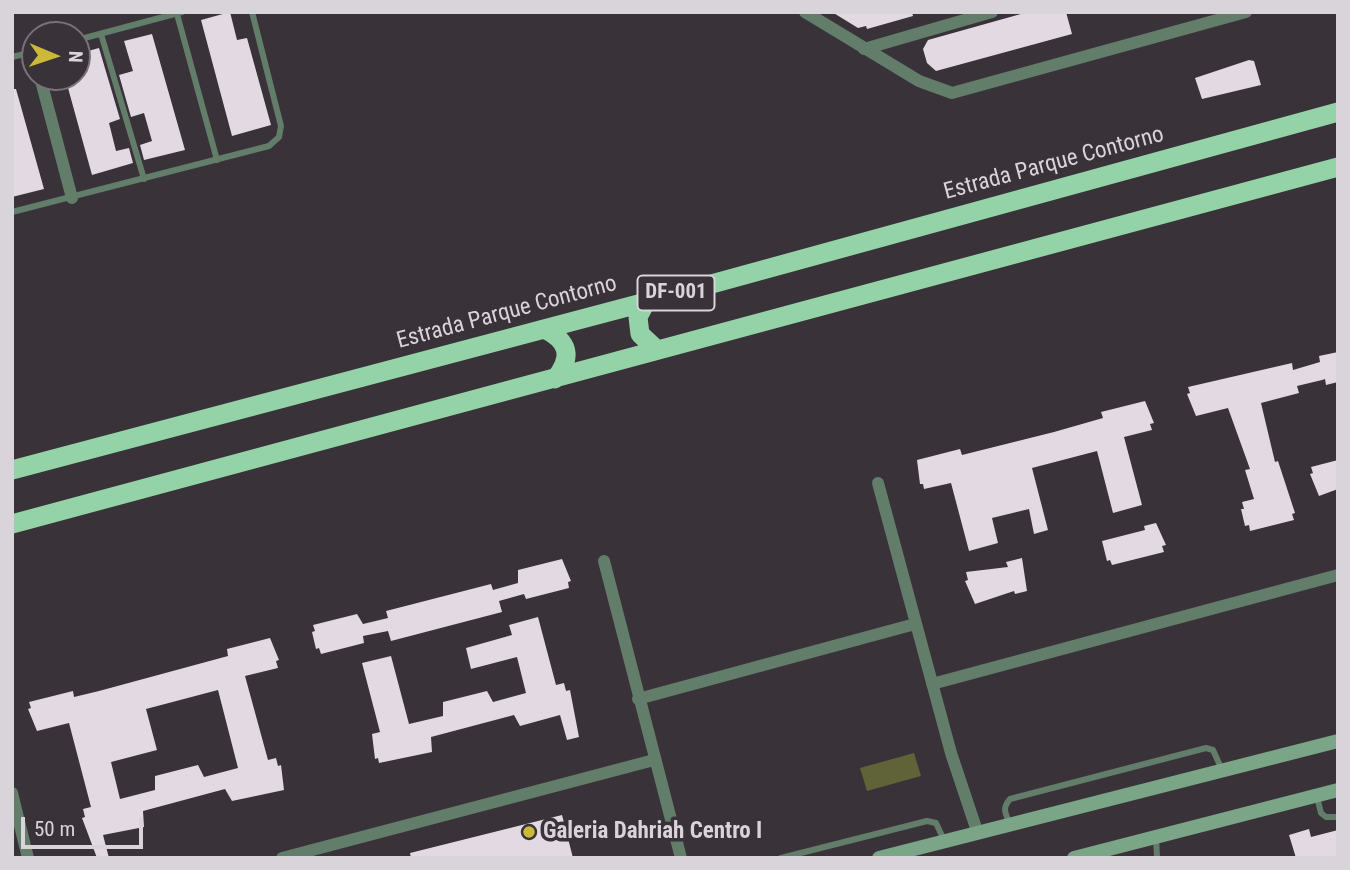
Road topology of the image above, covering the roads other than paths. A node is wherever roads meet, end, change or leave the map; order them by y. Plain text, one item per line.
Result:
1 (252, 12) edge
2 (805, 12) edge
3 (992, 12) edge
4 (1246, 12) edge
5 (180, 13) edge
6 (101, 34) junction
7 (91, 36) edge
8 (864, 49) junction
9 (44, 91) edge
10 (1338, 112) edge
11 (217, 160) junction
12 (1338, 167) edge
13 (144, 179) junction
14 (72, 198) junction
15 (12, 212) edge
16 (646, 302) junction
17 (544, 329) junction
18 (656, 349) junction
19 (555, 379) junction
20 (12, 470) edge
21 (878, 483) dead end
22 (12, 524) edge
23 (604, 561) dead end
24 (1338, 575) edge
25 (915, 624) junction
26 (932, 684) junction
27 (638, 699) junction
28 (1338, 741) edge
29 (654, 760) junction
30 (1223, 772) junction
31 (1338, 790) edge
32 (12, 793) edge
33 (1317, 795) junction
34 (1338, 817) edge
35 (1010, 824) junction
36 (977, 831) junction
37 (1156, 837) junction
38 (944, 840) junction
39 (27, 857) edge
40 (282, 858) edge
41 (681, 858) edge
42 (781, 858) edge
43 (879, 858) edge
44 (1074, 858) edge
45 (1157, 858) edge

1 - 11 lane
2 - 8 street
3 - 8 street
4 - 8 street
5 - 6 lane
5 - 11 lane
6 - 7 lane
6 - 13 lane
9 - 14 street
10 - 16 highway, Estrada Parque Contorno / DF-001
11 - 13 lane
12 - 18 highway, DF-001
13 - 14 lane
14 - 15 lane
16 - 17 highway, Estrada Parque Contorno / DF-001
16 - 18 highway
17 - 19 highway
17 - 20 highway, Estrada Parque Contorno / DF-001
18 - 19 highway, DF-001
19 - 22 highway, DF-001
21 - 25 street
23 - 27 street
24 - 26 street
25 - 26 street
25 - 27 street
26 - 36 street
27 - 29 street
28 - 30 main road
29 - 40 street
29 - 41 street
30 - 35 main road
30 - 35 lane
31 - 33 main road
32 - 39 street
33 - 34 lane
33 - 37 main road
35 - 36 main road
36 - 38 main road
37 - 44 main road
37 - 45 lane
38 - 42 lane
38 - 43 main road

